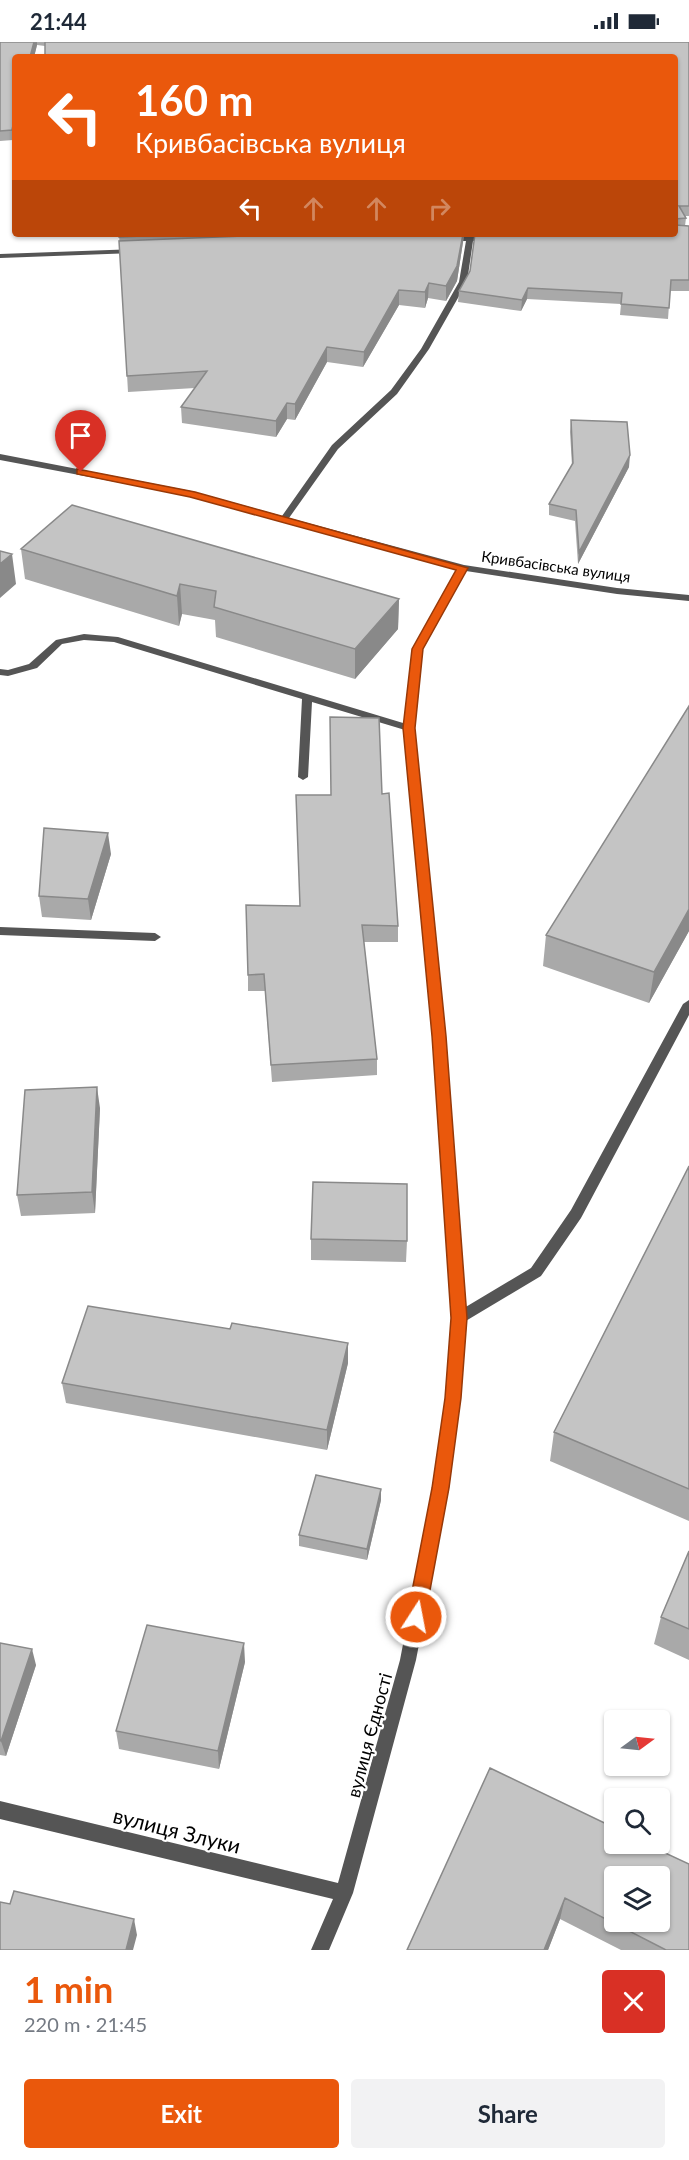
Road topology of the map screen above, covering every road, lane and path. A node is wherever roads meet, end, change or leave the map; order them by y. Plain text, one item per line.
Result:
1 (470, 238) junction
2 (504, 238) edge
3 (434, 240) edge
4 (141, 251) edge
5 (0, 256) edge
6 (0, 457) edge
7 (284, 519) junction
8 (463, 568) junction
9 (689, 598) edge
10 (0, 672) edge
11 (307, 698) junction
12 (409, 728) junction
13 (303, 777) dead end
14 (0, 931) edge
15 (155, 937) dead end
16 (689, 1004) edge
17 (459, 1318) junction
18 (0, 1810) edge
19 (344, 1893) junction
20 (320, 1950) edge

1 - 2 street
1 - 3 street
1 - 7 street
4 - 5 street
6 - 7 street, Кривбасівська вулиця
7 - 8 street, Кривбасівська вулиця
8 - 9 street, Кривбасівська вулиця
8 - 12 street, вулиця Єдності
10 - 11 street
11 - 12 street
11 - 13 street
12 - 17 street, вулиця Єдності
14 - 15 street
16 - 17 street
17 - 19 street, вулиця Єдності
18 - 19 street, вулиця Злуки
19 - 20 street, вулиця Єдності

